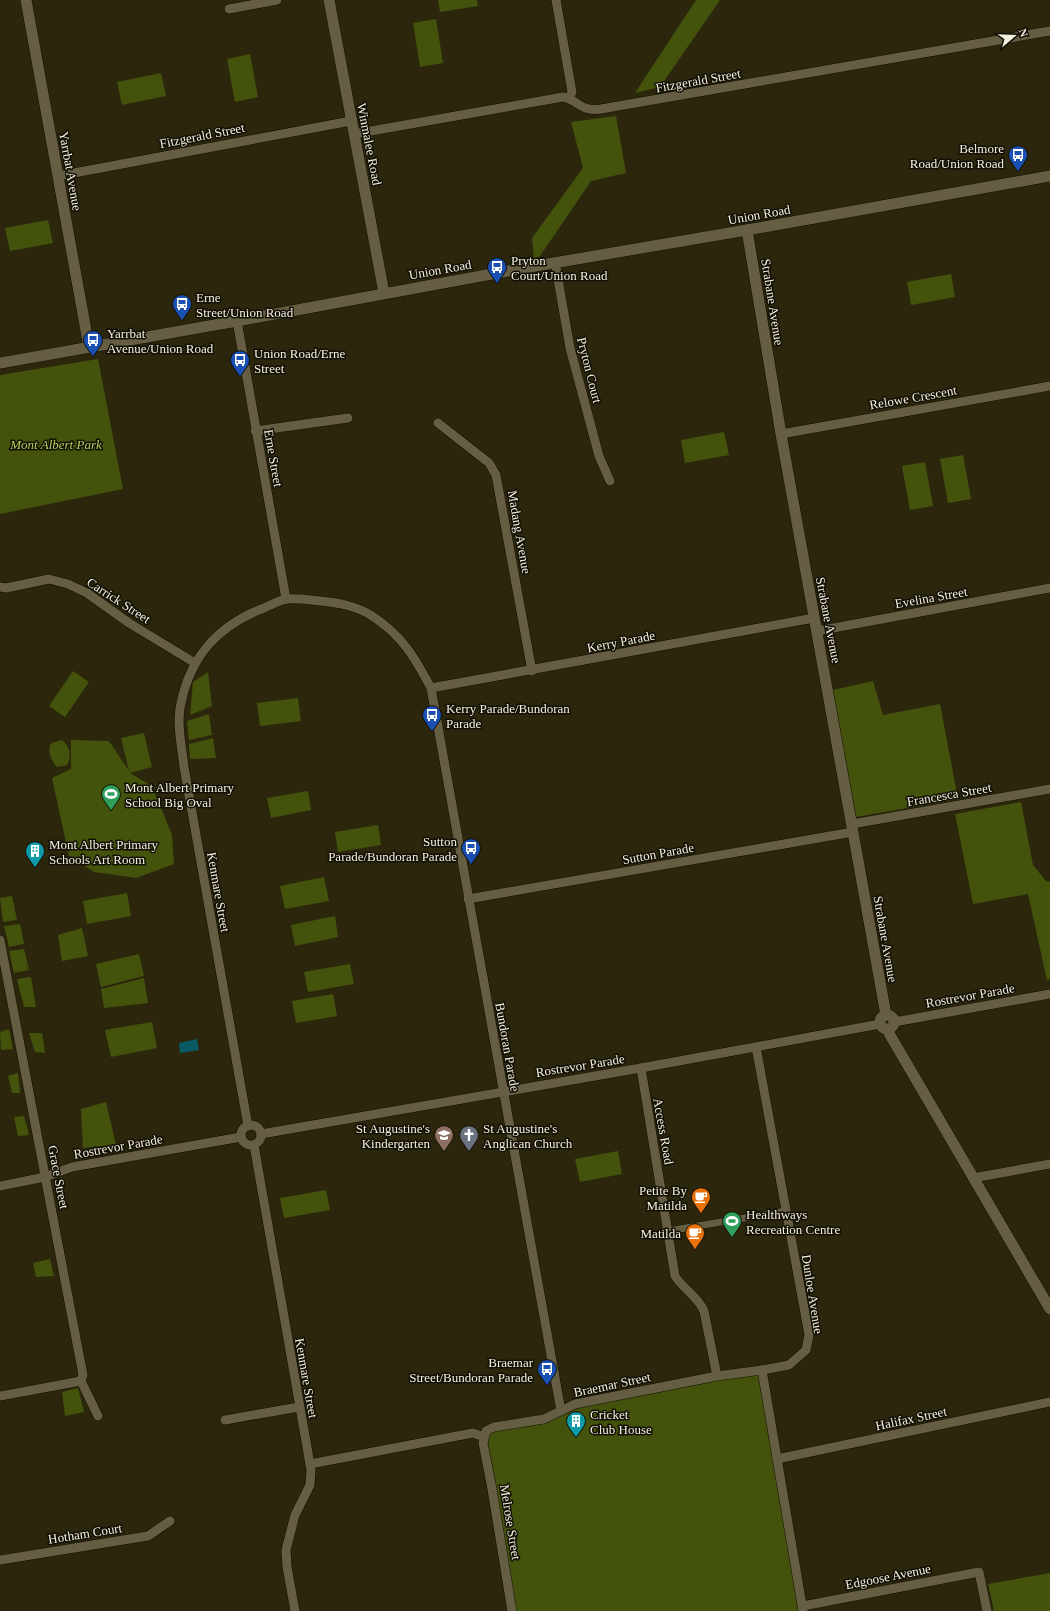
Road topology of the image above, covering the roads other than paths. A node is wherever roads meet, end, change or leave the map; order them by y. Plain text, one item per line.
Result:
1 (26, 0) edge
2 (277, 0) edge
3 (329, 0) edge
4 (556, 0) edge
5 (229, 9) dead end
6 (1050, 31) edge
7 (569, 98) junction
8 (351, 121) junction
9 (354, 134) junction
10 (58, 176) junction
11 (1050, 176) edge
12 (747, 230) junction
13 (555, 262) junction
14 (384, 293) junction
15 (237, 321) junction
16 (89, 347) junction
17 (0, 363) edge
18 (1050, 386) edge
19 (348, 418) dead end
20 (438, 423) dead end
21 (255, 431) junction
22 (781, 434) junction
23 (610, 481) dead end
24 (0, 587) edge
25 (1050, 588) edge
26 (286, 599) junction
27 (814, 618) junction
28 (817, 631) junction
29 (194, 663) junction
30 (532, 671) junction
31 (431, 688) junction
32 (1050, 789) edge
33 (852, 828) junction
34 (468, 899) junction
35 (0, 940) edge
36 (1050, 994) edge
37 (887, 1023) junction
38 (756, 1047) junction
39 (640, 1068) junction
40 (503, 1091) junction
41 (248, 1126) junction
42 (261, 1134) junction
43 (241, 1137) junction
44 (254, 1145) junction
45 (1050, 1164) edge
46 (45, 1177) junction
47 (973, 1178) junction
48 (0, 1186) edge
49 (786, 1211) junction
50 (668, 1232) junction
51 (1050, 1309) edge
52 (762, 1370) junction
53 (717, 1376) junction
54 (81, 1382) junction
55 (0, 1396) edge
56 (1050, 1402) edge
57 (299, 1407) junction
58 (561, 1411) junction
59 (98, 1416) dead end
60 (225, 1420) dead end
61 (484, 1437) junction
62 (777, 1459) junction
63 (310, 1464) junction
64 (170, 1521) dead end
65 (0, 1560) edge
66 (803, 1608) edge
67 (295, 1611) edge
68 (512, 1611) edge
69 (987, 1611) edge

1 - 10 street, Yarrbat Avenue
2 - 5 street
3 - 8 street, Winmalee Road
4 - 7 street
6 - 7 street, Fitzgerald Street
7 - 9 street
8 - 9 street, Winmalee Road
8 - 10 street, Fitzgerald Street
9 - 14 street, Winmalee Road
10 - 16 street, Yarrbat Avenue
11 - 12 street, Union Road
12 - 13 street, Union Road
12 - 22 street, Strabane Avenue
13 - 14 street, Union Road
13 - 23 street, Pryton Court
14 - 15 street, Union Road
15 - 16 street, Union Road
15 - 21 street, Erne Street
16 - 17 street, Union Road
18 - 22 street, Relowe Crescent
19 - 21 street
20 - 30 street, Madang Avenue
21 - 26 street, Erne Street
22 - 27 street, Strabane Avenue
24 - 29 street, Carrick Street
25 - 28 street, Evelina Street
26 - 29 street, Kenmare Street
26 - 31 street, Bundoran Parade
27 - 28 street, Strabane Avenue
27 - 30 street, Kerry Parade
28 - 33 street, Strabane Avenue
29 - 41 street, Kenmare Street
30 - 31 street, Kerry Parade
31 - 34 street, Bundoran Parade
32 - 33 street, Francesca Street
33 - 34 street, Sutton Parade
33 - 37 street, Strabane Avenue
34 - 40 street, Bundoran Parade
35 - 46 street, Grace Street
36 - 37 street, Rostrevor Parade
37 - 38 street, Rostrevor Parade
37 - 47 street, Strabane Avenue
38 - 39 street, Rostrevor Parade
38 - 49 street, Dunloe Avenue
39 - 40 street, Rostrevor Parade
39 - 50 street, Access Road
40 - 42 street, Rostrevor Parade
40 - 58 street, Bundoran Parade
41 - 42 street
41 - 43 street
42 - 44 street
43 - 44 street
43 - 46 street, Rostrevor Parade
44 - 57 street, Kenmare Street
45 - 47 street
46 - 48 street, Rostrevor Parade
46 - 54 street, Grace Street
47 - 51 street, Strabane Avenue
49 - 50 street
49 - 52 street, Dunloe Avenue
50 - 53 street, Access Road
52 - 53 street, Braemar Street
52 - 62 street
53 - 58 street, Braemar Street
54 - 55 street
54 - 59 street, Grace Street
56 - 62 street, Halifax Street
57 - 60 street
57 - 63 street, Kenmare Street
58 - 61 street, Braemar Street
61 - 63 street
61 - 68 street, Melrose Street
62 - 66 street
63 - 67 street, Kenmare Street
64 - 65 street, Hotham Court
66 - 69 street, Edgoose Avenue

